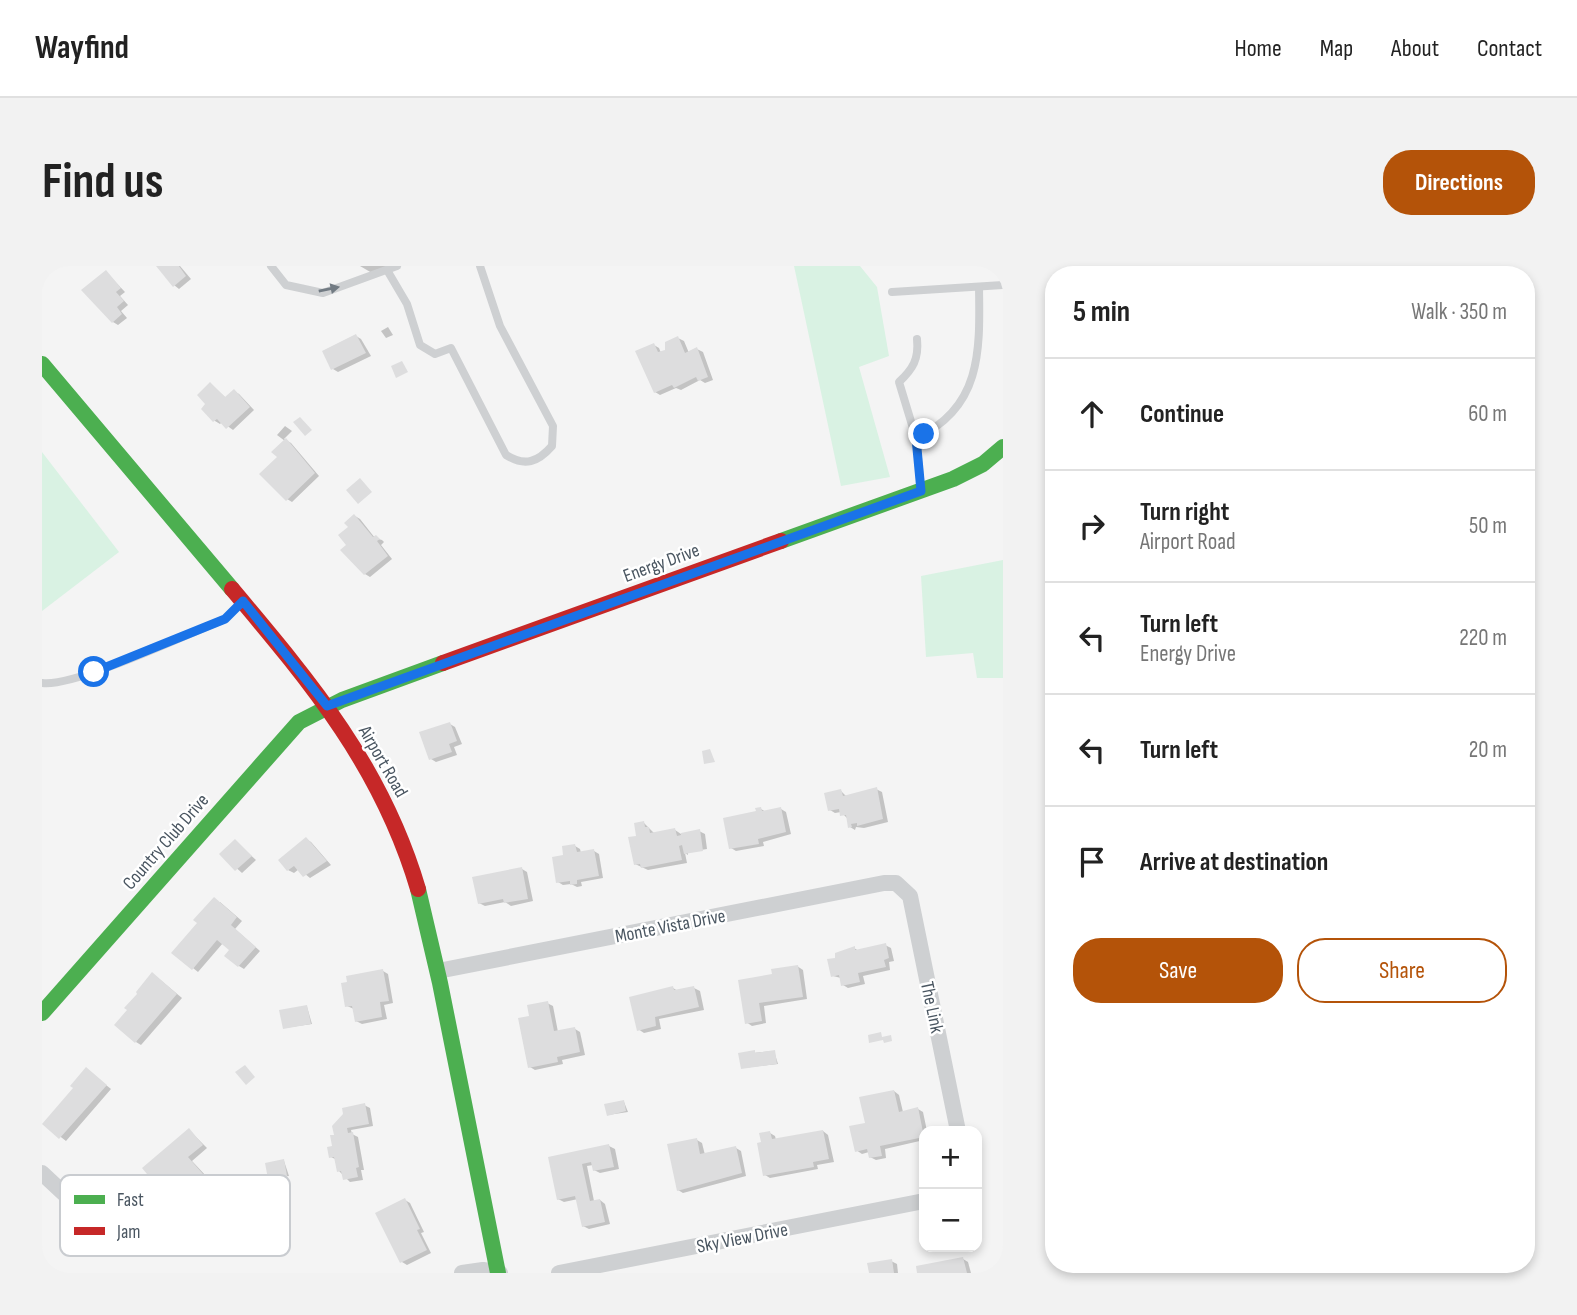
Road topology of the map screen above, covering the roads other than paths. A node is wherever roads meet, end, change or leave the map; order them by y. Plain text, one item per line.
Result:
1 (271, 266) edge
2 (397, 266) edge
3 (480, 266) edge
4 (387, 270) junction
5 (1003, 285) edge
6 (979, 287) junction
7 (892, 292) dead end
8 (916, 339) dead end
9 (42, 364) edge
10 (916, 438) junction
11 (1003, 447) edge
12 (921, 491) junction
13 (243, 601) junction
14 (42, 683) edge
15 (327, 706) junction
16 (902, 886) joint
17 (438, 971) junction
18 (42, 1013) edge
19 (957, 1126) edge
20 (42, 1172) edge
21 (60, 1189) edge
22 (919, 1202) edge
23 (462, 1273) edge
24 (499, 1273) edge
25 (559, 1273) edge

1 -> 4 lane
2 - 4 lane
3 - 4 lane
5 - 6 lane
6 - 7 lane
6 - 10 lane
8 - 10 lane
9 - 13 street, Airport Road
10 - 12 lane
11 - 12 street, Energy Drive
12 - 15 street, Energy Drive
13 - 14 lane
13 - 15 street, Airport Road
15 - 17 street, Airport Road
15 - 18 street, Country Club Drive
16 - 17 street, Monte Vista Drive
16 - 19 street, The Link
17 - 24 street, Airport Road
20 - 21 street
22 - 25 street, Sky View Drive
23 - 24 street

